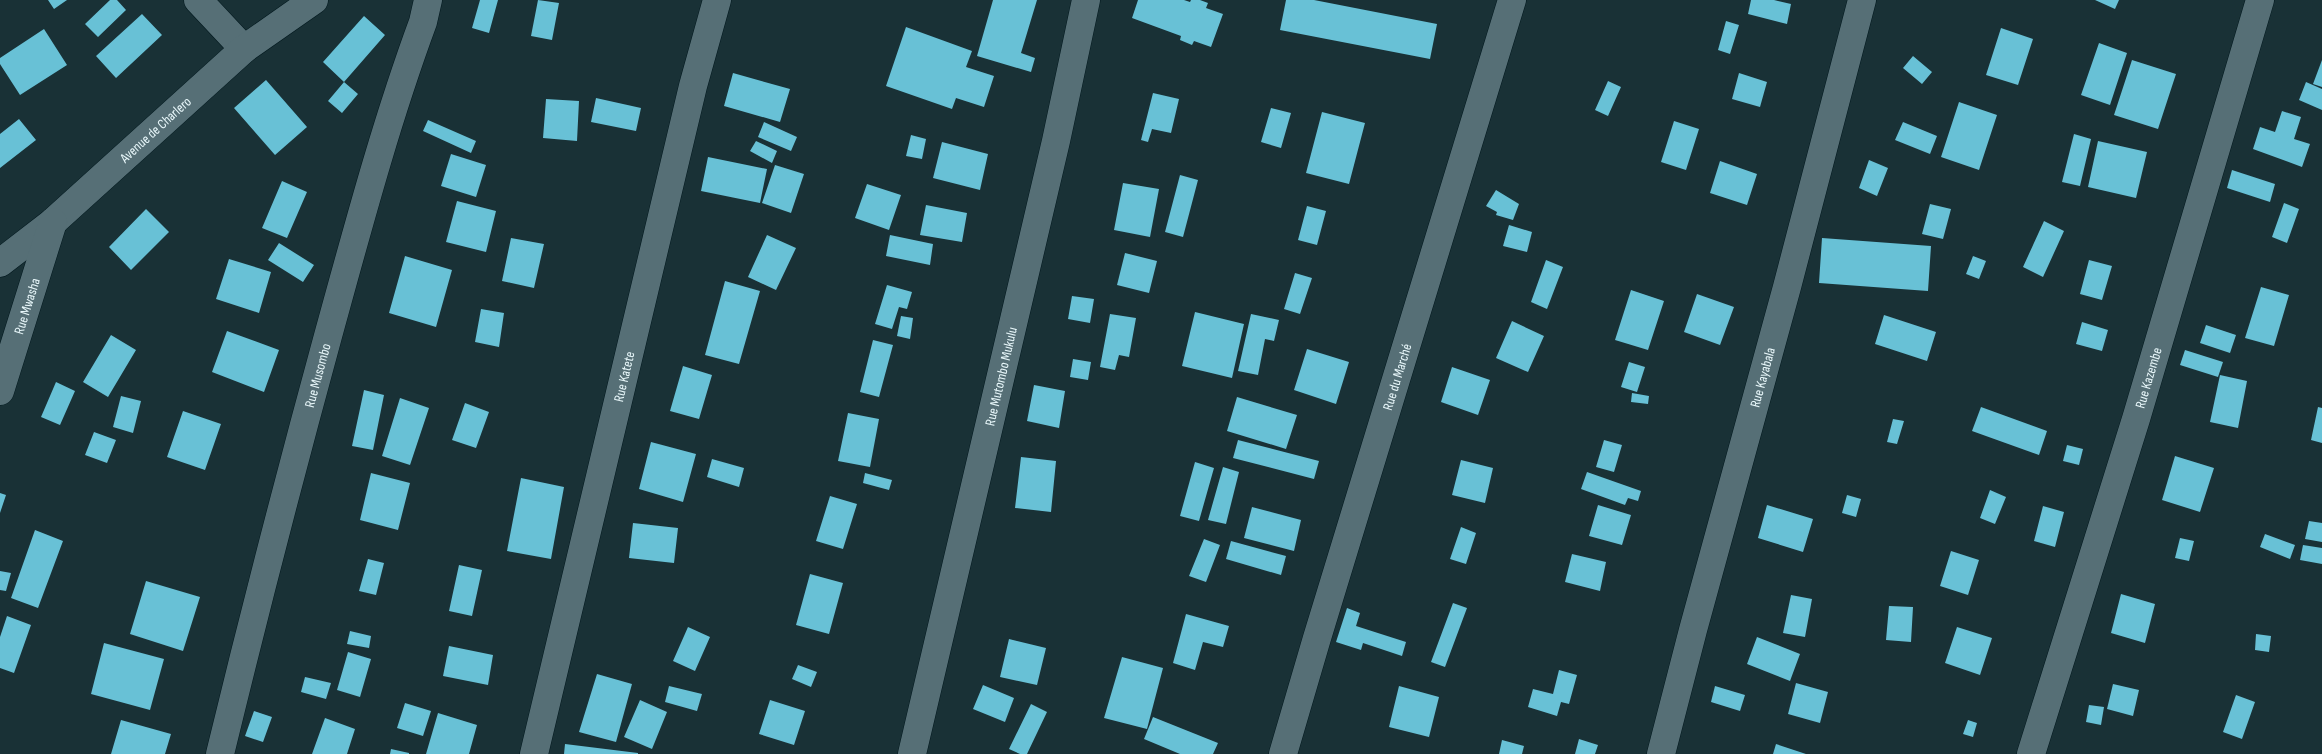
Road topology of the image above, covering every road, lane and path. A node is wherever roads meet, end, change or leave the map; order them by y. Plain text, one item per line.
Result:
1 (198, 0) edge
2 (314, 0) edge
3 (428, 0) edge
4 (717, 0) edge
5 (1086, 0) edge
6 (1512, 0) edge
7 (1862, 0) edge
8 (2260, 0) edge
9 (244, 49) junction
10 (53, 222) junction
11 (0, 263) edge
12 (0, 391) edge
13 (220, 754) edge
14 (534, 754) edge
15 (912, 754) edge
16 (1283, 754) edge
17 (1662, 754) edge
18 (2031, 754) edge

1 - 9 street
2 - 9 street, Avenue de Charlero
3 - 13 street, Rue Musombo
4 - 14 street, Rue Katete
5 - 15 street, Rue Mutombo Mukulu
6 - 16 street, Rue du Marché
7 - 17 street, Rue Kayabala
8 - 18 street, Rue Kazembe
9 - 10 street, Avenue de Charlero
10 - 11 street, Avenue de Charlero
10 - 12 street, Rue Mwasha

